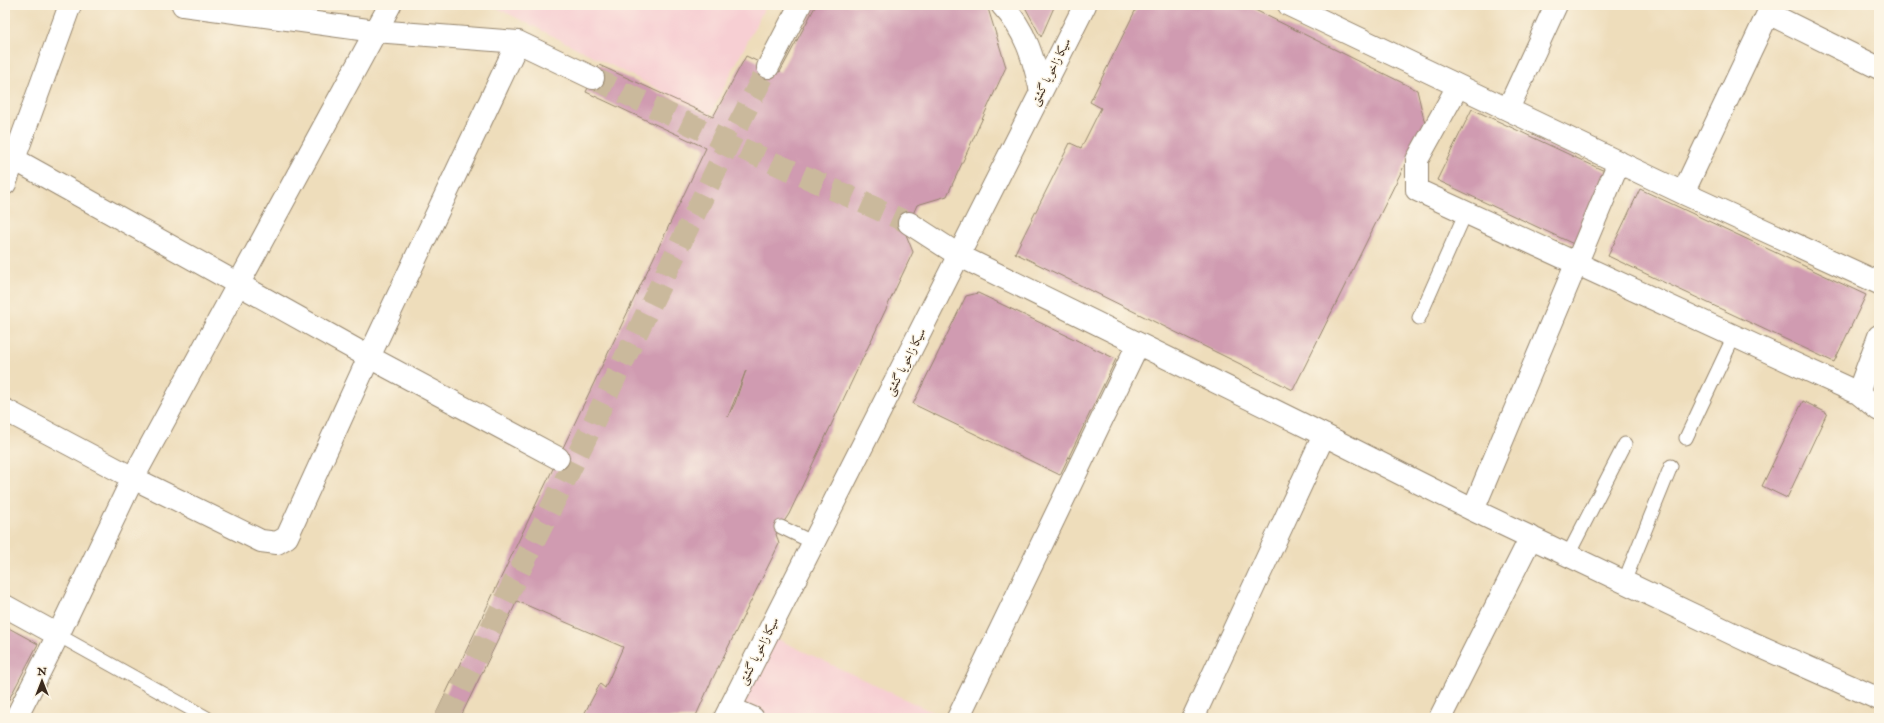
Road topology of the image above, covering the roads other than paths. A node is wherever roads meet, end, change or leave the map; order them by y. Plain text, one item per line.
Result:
1 (70, 5) edge
2 (183, 5) edge
3 (390, 5) edge
4 (800, 5) edge
5 (1002, 5) edge
6 (1085, 5) edge
7 (1289, 5) edge
8 (1556, 5) edge
9 (1310, 9) edge
10 (1770, 9) edge
11 (375, 31) junction
12 (518, 42) junction
13 (768, 66) tunnel mouth
14 (1879, 68) edge
15 (593, 78) tunnel mouth
16 (1458, 86) junction
17 (1042, 91) junction
18 (1508, 109) junction
19 (10, 157) edge
20 (1619, 162) junction
21 (5, 184) edge
22 (1682, 193) junction
23 (1466, 212) junction
24 (910, 223) tunnel mouth
25 (960, 256) junction
26 (1576, 264) junction
27 (1879, 283) edge
28 (238, 284) junction
29 (1419, 318) dead end
30 (1734, 336) junction
31 (1879, 336) edge
32 (1138, 344) junction
33 (369, 357) junction
34 (1858, 393) junction
35 (5, 410) edge
36 (1879, 410) edge
37 (1324, 435) junction
38 (1686, 438) dead end
39 (1625, 444) dead end
40 (558, 458) dead end
41 (1671, 466) dead end
42 (133, 478) junction
43 (1472, 510) junction
44 (780, 527) dead end
45 (1531, 538) junction
46 (814, 543) junction
47 (1568, 555) junction
48 (1624, 582) junction
49 (5, 606) edge
50 (58, 635) junction
51 (1879, 699) edge
52 (728, 713) edge
53 (16, 718) edge
54 (207, 718) edge
55 (752, 718) edge
56 (958, 718) edge
57 (1192, 718) edge
58 (1440, 718) edge

1 - 19 street
2 - 11 street
3 - 11 street
4 - 13 street
5 - 17 street
6 - 17 street, سیکا زاخو یا گشتى
7 - 9 street
8 - 18 street
9 - 16 street
10 - 14 street
10 - 22 street
11 - 12 street
11 - 28 street
12 - 15 street
12 - 33 street
16 - 18 street
16 - 23 street
17 - 25 street, سیکا زاخو یا گشتى
18 - 20 street
19 - 21 street
19 - 28 street
20 - 22 street
20 - 26 street
22 - 27 street
23 - 26 street
23 - 29 lane
24 - 25 street
25 - 32 street
25 - 46 street, سیکا زاخو یا گشتى
26 - 30 street
26 - 43 street
28 - 33 street
28 - 42 street
30 - 34 street
30 - 38 lane
31 - 34 street
32 - 37 street
32 - 56 street
33 - 40 street
33 - 42 street
34 - 36 street
35 - 42 street
37 - 43 street
37 - 57 street
39 - 47 lane
41 - 48 lane
42 - 50 street
43 - 45 street
44 - 46 lane
45 - 47 street
45 - 58 street
46 - 52 street, سیکا زاخو یا گشتى
47 - 48 street
48 - 51 street
49 - 50 street
50 - 53 street
50 - 54 lane
52 - 55 street

